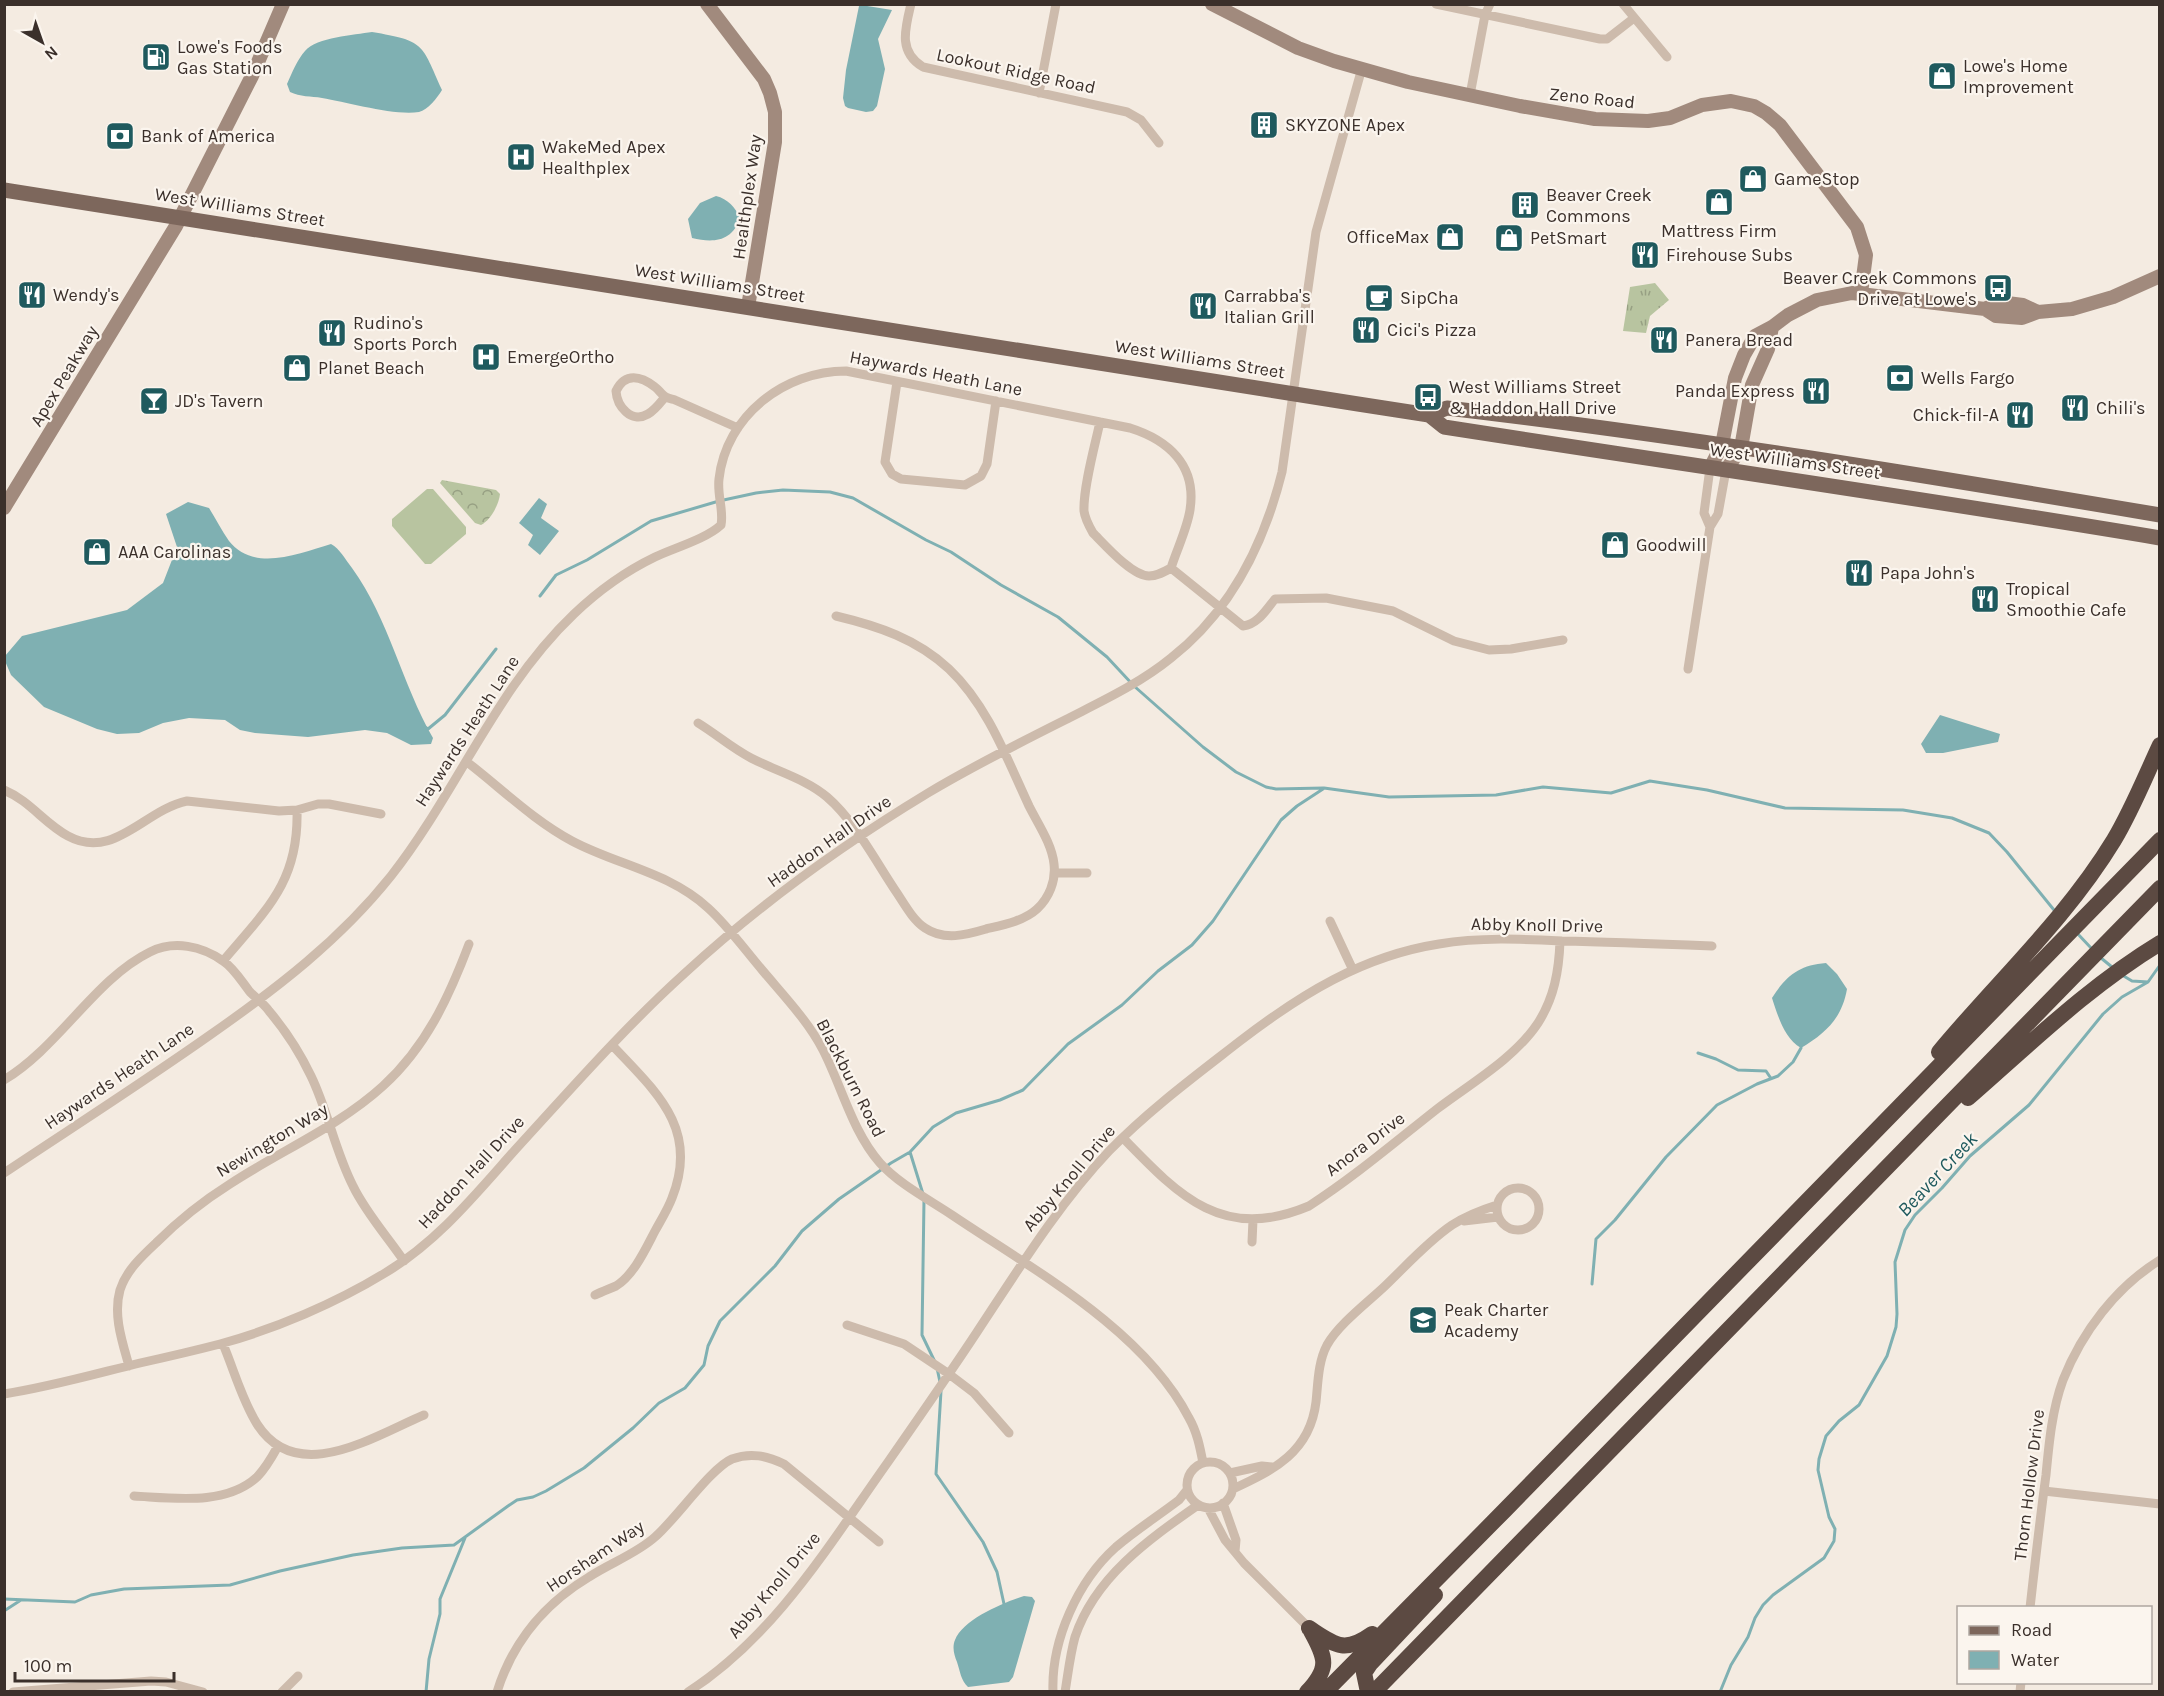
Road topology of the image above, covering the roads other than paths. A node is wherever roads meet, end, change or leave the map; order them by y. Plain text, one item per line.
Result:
1 (283, 4) edge
2 (706, 4) edge
3 (911, 4) edge
4 (1056, 4) edge
5 (1212, 4) edge
6 (1436, 4) edge
7 (1490, 4) edge
8 (1623, 4) edge
9 (1485, 15) junction
10 (1634, 18) junction
11 (1666, 57) dead end
12 (1362, 68) junction
13 (1039, 93) junction
14 (1470, 95) junction
15 (1159, 143) dead end
16 (4, 190) edge
17 (181, 217) junction
18 (2160, 276) edge
19 (1862, 293) junction
20 (748, 307) junction
21 (1772, 327) junction
22 (897, 382) junction
23 (1293, 394) junction
24 (665, 397) junction
25 (996, 401) junction
26 (1429, 415) junction
27 (1100, 422) junction
28 (738, 428) junction
29 (1722, 445) junction
30 (1741, 448) junction
31 (1718, 470) junction
32 (4, 508) edge
33 (2160, 515) edge
34 (1710, 527) junction
35 (2160, 538) edge
36 (1171, 568) junction
37 (1220, 606) junction
38 (836, 616) dead end
39 (1563, 640) dead end
40 (1688, 669) dead end
41 (698, 723) dead end
42 (2160, 746) edge
43 (1003, 750) junction
44 (467, 762) junction
45 (4, 790) edge
46 (297, 810) junction
47 (381, 814) dead end
48 (860, 836) junction
49 (2160, 840) edge
50 (1054, 873) junction
51 (1087, 873) dead end
52 (2160, 888) edge
53 (1330, 921) dead end
54 (731, 933) junction
55 (1560, 941) junction
56 (2160, 943) edge
57 (469, 944) dead end
58 (1712, 946) dead end
59 (223, 961) junction
60 (1352, 968) junction
61 (259, 1001) junction
62 (612, 1045) junction
63 (4, 1080) edge
64 (330, 1125) junction
65 (1123, 1138) junction
66 (1853, 1154) junction
67 (4, 1173) edge
68 (1877, 1178) junction
69 (1497, 1205) junction
70 (1498, 1217) junction
71 (1253, 1220) junction
72 (1456, 1223) junction
73 (1252, 1242) dead end
74 (2160, 1260) edge
75 (404, 1261) junction
76 (1022, 1263) junction
77 (595, 1295) dead end
78 (847, 1324) dead end
79 (223, 1344) junction
80 (129, 1366) junction
81 (950, 1374) junction
82 (4, 1394) edge
83 (423, 1415) dead end
84 (1009, 1433) dead end
85 (278, 1446) junction
86 (1203, 1463) junction
87 (1272, 1467) junction
88 (1230, 1473) junction
89 (1233, 1489) junction
90 (1187, 1490) junction
91 (2044, 1491) junction
92 (134, 1496) dead end
93 (1223, 1503) junction
94 (2160, 1504) edge
95 (1198, 1505) junction
96 (1208, 1508) junction
97 (1504, 1511) junction
98 (849, 1517) junction
99 (879, 1542) dead end
100 (1235, 1551) junction
101 (2030, 1606) edge
102 (1071, 1609) junction
103 (1405, 1611) junction
104 (1086, 1615) junction
105 (1309, 1628) junction
106 (298, 1676) dead end
107 (13, 1692) edge
108 (203, 1692) edge
109 (282, 1692) edge
110 (498, 1692) edge
111 (688, 1692) edge
112 (1053, 1692) edge
113 (1065, 1692) edge
114 (1308, 1692) edge
115 (1325, 1692) edge
116 (1368, 1692) edge
117 (1374, 1692) edge

1 - 17 street, Apex Peakway
2 - 20 street, Healthplex Way
3 - 13 street, Lookout Ridge Road
4 - 13 street
5 - 12 street, Zeno Road
6 - 9 street
7 - 9 street
8 - 10 street
9 - 10 street
9 - 14 street
10 - 11 street
12 - 14 street, Zeno Road
12 - 23 street, Haddon Hall Drive
13 - 15 street, Lookout Ridge Road
14 - 19 street, Zeno Road
16 - 17 main road, West Williams Street
17 - 20 main road, West Williams Street
17 - 32 street, Apex Peakway
18 - 19 street
19 - 21 street
20 - 23 main road, West Williams Street
21 - 29 street
21 - 30 street
22 - 25 street, Haywards Heath Lane
22 - 25 street
22 - 28 street, Haywards Heath Lane
23 - 26 main road, West Williams Street
23 - 37 street, Haddon Hall Drive
24 - 24 street
24 - 28 street
25 - 27 street, Haywards Heath Lane
26 - 29 main road, West Williams Street
26 - 31 main road, West Williams Street
27 - 36 street, Haywards Heath Lane
27 - 36 street
28 - 44 street, Haywards Heath Lane
29 - 30 main road, West Williams Street
29 - 31 street
30 - 31 street
30 - 33 main road, West Williams Street
31 - 34 street
31 - 34 street
31 - 35 main road, West Williams Street
34 - 40 street
36 - 37 street
37 - 39 street
37 - 43 street, Haddon Hall Drive
38 - 43 street
41 - 48 street
42 - 66 highway
43 - 48 street, Haddon Hall Drive
43 - 50 street
44 - 54 street, Blackburn Road
44 - 61 street, Haywards Heath Lane
45 - 46 street
46 - 47 street
46 - 59 street
48 - 50 street
48 - 54 street, Haddon Hall Drive
49 - 66 highway
50 - 51 street
52 - 68 highway
53 - 60 street
54 - 62 street, Haddon Hall Drive
54 - 76 street, Blackburn Road
55 - 58 street, Abby Knoll Drive
55 - 60 street, Abby Knoll Drive
55 - 71 street, Anora Drive
56 - 68 highway
57 - 64 street, Newington Way
59 - 61 street
59 - 63 street
60 - 65 street, Abby Knoll Drive
61 - 64 street
61 - 67 street, Haywards Heath Lane
62 - 75 street, Haddon Hall Drive
62 - 77 street
64 - 75 street
64 - 80 street, Newington Way
65 - 71 street, Anora Drive
65 - 76 street, Abby Knoll Drive
66 - 97 highway
68 - 117 highway
69 - 70 street
69 - 70 street
69 - 72 street
70 - 72 street
71 - 73 street
72 - 87 street
74 - 91 street, Thorn Hollow Drive
75 - 79 street, Haddon Hall Drive
76 - 81 street, Abby Knoll Drive
76 - 86 street, Blackburn Road
78 - 81 street
79 - 80 street, Haddon Hall Drive
79 - 85 street
80 - 82 street, Haddon Hall Drive
81 - 84 street
81 - 98 street, Abby Knoll Drive
83 - 85 street
85 - 92 street
86 - 88 street
86 - 90 street
87 - 88 street
87 - 89 street
88 - 89 street
89 - 93 street
90 - 95 street
90 - 102 street
91 - 94 street
91 - 101 street, Thorn Hollow Drive
93 - 96 street
93 - 100 street
95 - 96 street
95 - 104 street
96 - 100 street
97 - 103 highway
97 - 116 highway
98 - 99 street, Horsham Way
98 - 110 street, Horsham Way
98 - 111 street, Abby Knoll Drive
100 - 105 street
102 - 104 street
102 - 112 street
103 - 105 highway
103 - 115 highway
104 - 113 street
105 - 114 highway
106 - 109 street
107 - 108 street

